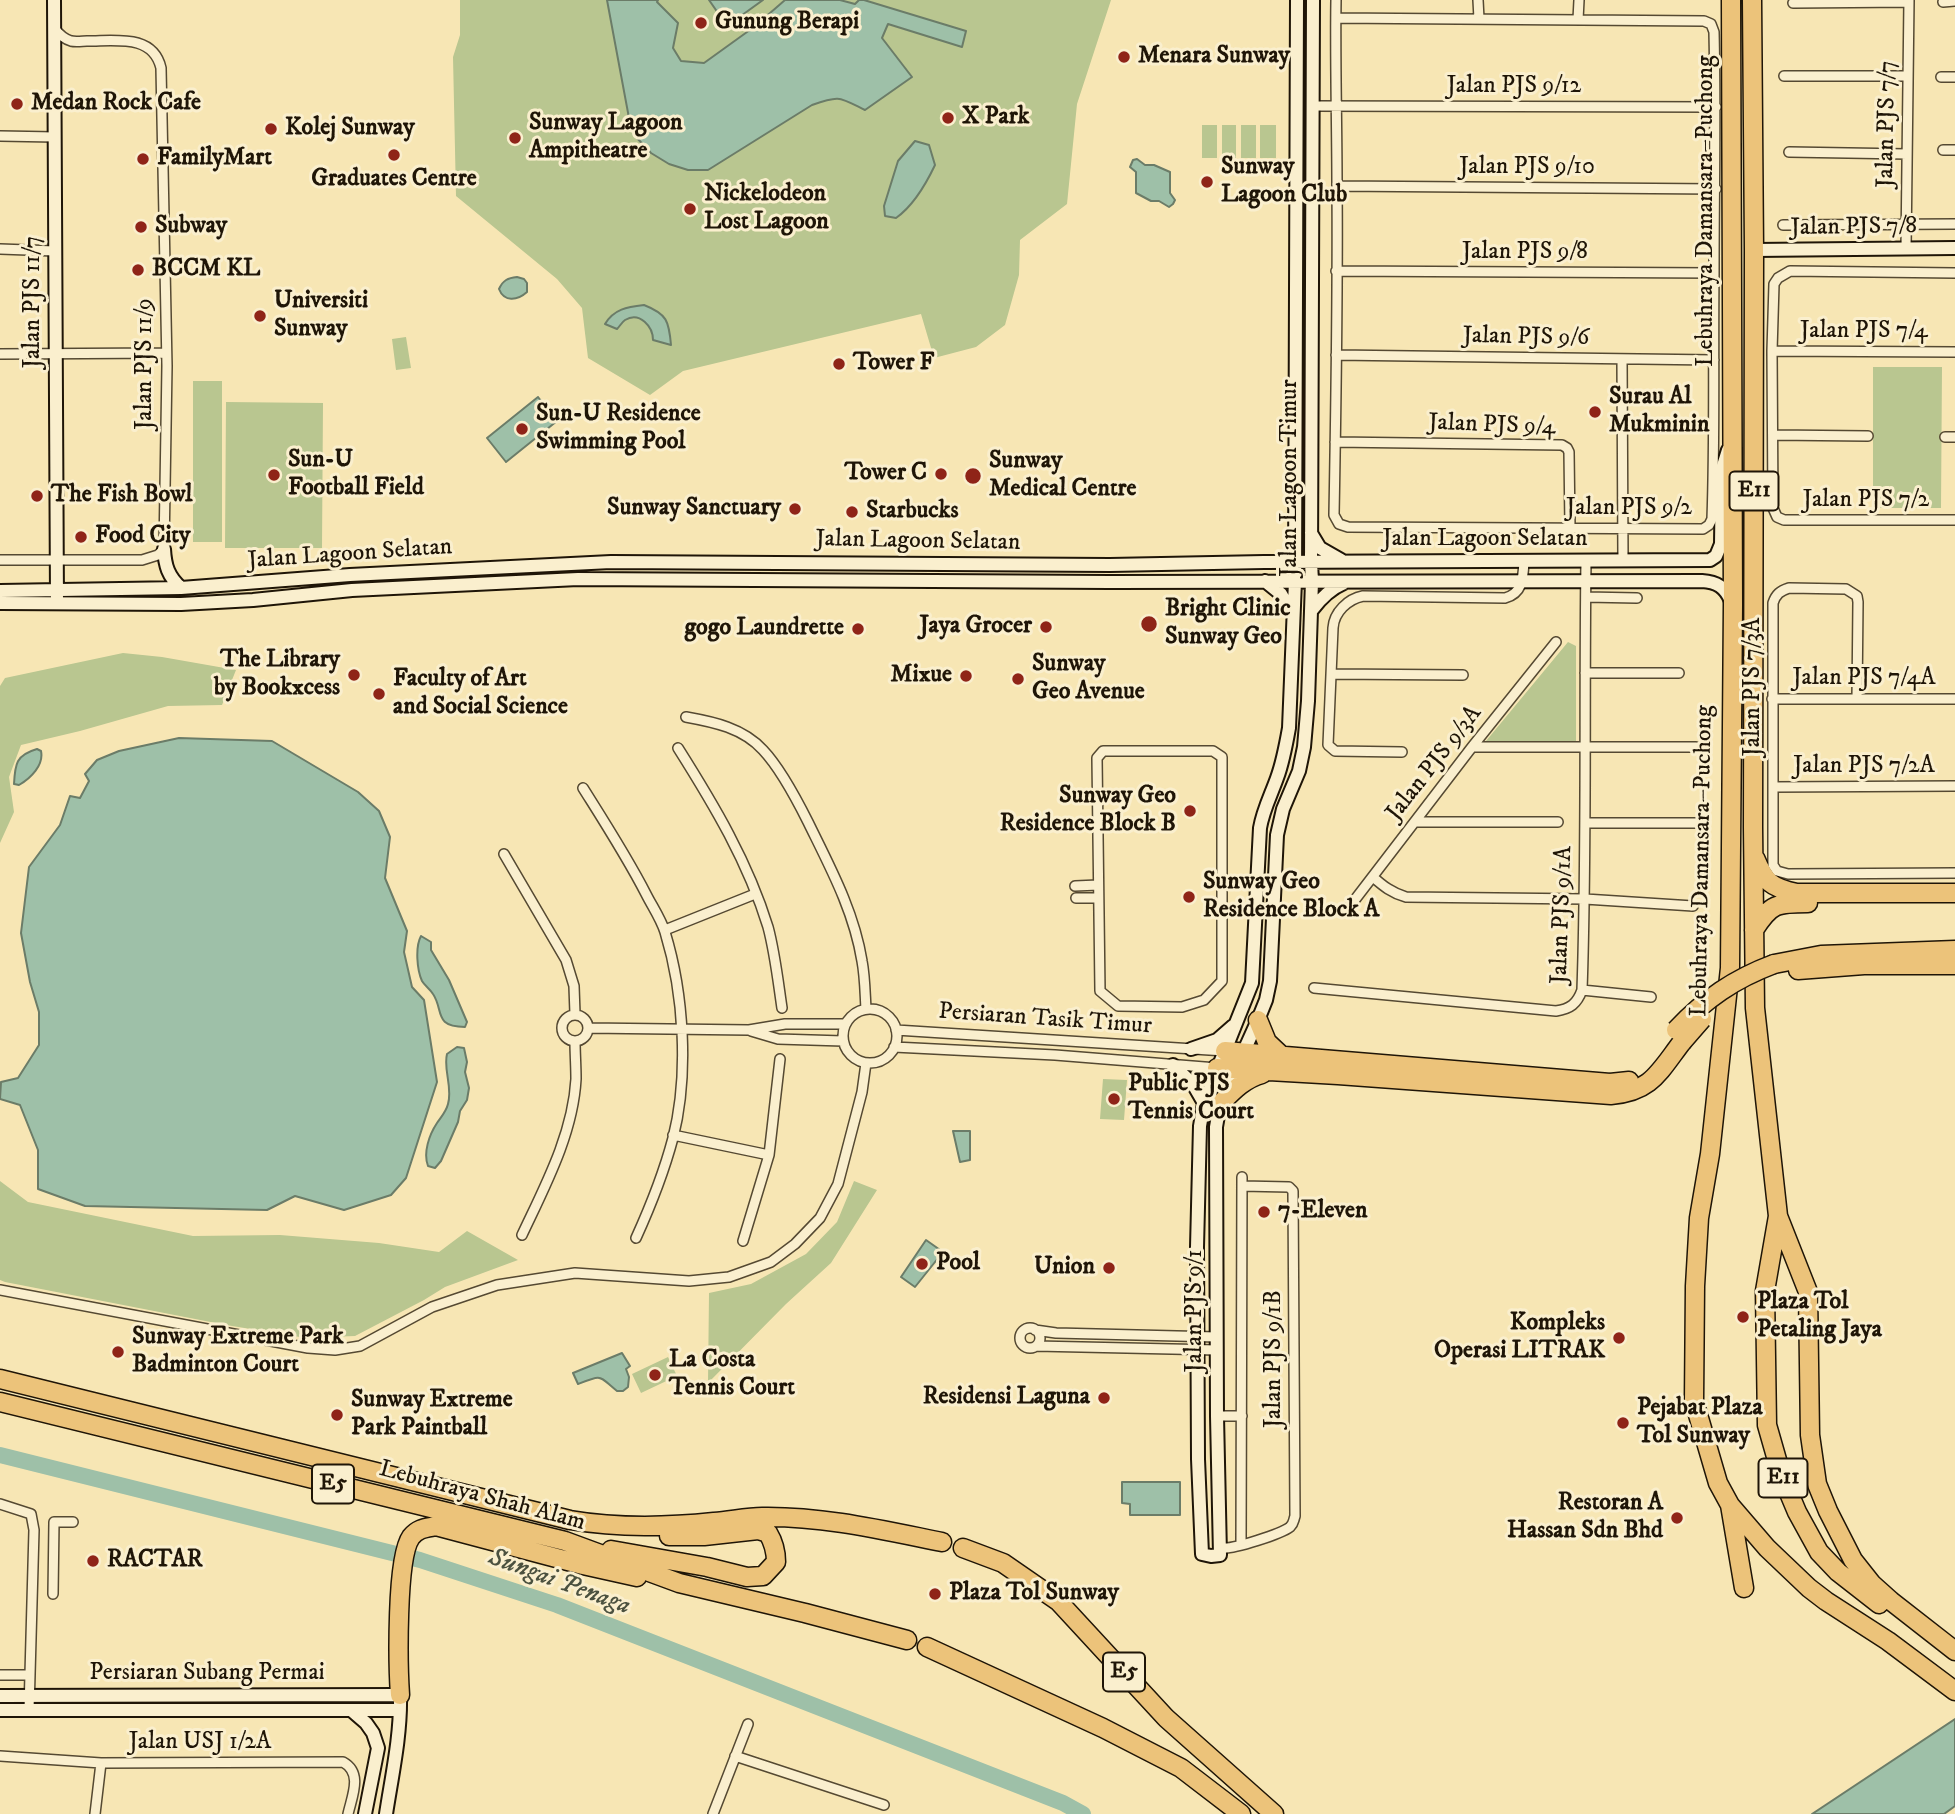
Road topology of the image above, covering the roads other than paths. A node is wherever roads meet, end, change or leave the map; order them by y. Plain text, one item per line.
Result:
1 (54, 0) edge
2 (1297, 0) edge
3 (1313, 0) edge
4 (1336, 0) edge
5 (1478, 0) edge
6 (1579, 0) edge
7 (1731, 0) edge
8 (1752, 0) edge
9 (1909, 1) edge
10 (1955, 1) edge
11 (1943, 2) edge
12 (1793, 3) dead end
13 (1336, 18) junction
14 (1479, 19) junction
15 (1578, 20) junction
16 (54, 28) junction
17 (73, 41) junction
18 (55, 58) junction
19 (1784, 76) dead end
20 (1908, 76) junction
21 (1941, 78) dead end
22 (1955, 78) edge
23 (1313, 106) junction
24 (1336, 106) junction
25 (1716, 107) junction
26 (0, 136) edge
27 (55, 137) junction
28 (1943, 150) dead end
29 (1955, 150) edge
30 (1789, 152) dead end
31 (1907, 154) junction
32 (1337, 186) junction
33 (1716, 189) junction
34 (1906, 224) junction
35 (1955, 224) edge
36 (1783, 225) dead end
37 (1906, 248) junction
38 (1955, 248) edge
39 (0, 249) edge
40 (55, 250) junction
41 (1754, 250) junction
42 (1336, 271) junction
43 (1714, 273) junction
44 (1955, 273) edge
45 (1772, 351) junction
46 (1955, 352) edge
47 (166, 353) junction
48 (0, 354) edge
49 (55, 354) junction
50 (1336, 355) junction
51 (1622, 359) junction
52 (1714, 360) junction
53 (1773, 435) junction
54 (1868, 436) dead end
55 (1733, 440) junction
56 (1335, 442) junction
57 (1955, 520) edge
58 (1570, 528) junction
59 (1623, 529) junction
60 (1311, 533) junction
61 (1295, 534) junction
62 (164, 549) junction
63 (56, 559) junction
64 (0, 560) edge
65 (1345, 561) junction
66 (1524, 561) junction
67 (1586, 561) junction
68 (1623, 561) junction
69 (1264, 562) junction
70 (1295, 562) junction
71 (1311, 562) junction
72 (351, 575) junction
73 (1351, 580) junction
74 (1523, 580) junction
75 (1586, 580) junction
76 (1265, 581) junction
77 (1295, 581) junction
78 (1312, 581) junction
79 (181, 588) junction
80 (352, 590) junction
81 (0, 591) edge
82 (57, 597) junction
83 (1586, 597) junction
84 (1637, 598) dead end
85 (0, 603) edge
86 (1732, 605) junction
87 (1312, 610) junction
88 (1293, 616) junction
89 (1556, 642) dead end
90 (1585, 673) junction
91 (1679, 673) dead end
92 (1331, 674) junction
93 (1463, 675) dead end
94 (1772, 698) junction
95 (1857, 699) junction
96 (1955, 699) edge
97 (686, 717) dead end
98 (1472, 747) junction
99 (1584, 747) junction
100 (1696, 747) dead end
101 (678, 748) dead end
102 (1402, 752) dead end
103 (1773, 786) junction
104 (1955, 786) edge
105 (583, 788) dead end
106 (1415, 822) junction
107 (1558, 822) dead end
108 (1585, 823) junction
109 (1695, 823) dead end
110 (1753, 853) junction
111 (504, 854) dead end
112 (1955, 873) edge
113 (1373, 877) junction
114 (1098, 885) junction
115 (1075, 886) dead end
116 (1955, 892) edge
117 (755, 894) junction
118 (1076, 898) dead end
119 (1098, 898) junction
120 (1585, 899) junction
121 (1955, 902) edge
122 (1693, 905) dead end
123 (1347, 910) dead end
124 (664, 930) junction
125 (1754, 930) junction
126 (1955, 950) edge
127 (1864, 965) junction
128 (1955, 965) edge
129 (1775, 969) junction
130 (1955, 974) edge
131 (1314, 988) dead end
132 (1582, 990) junction
133 (1651, 998) dead end
134 (782, 1008) dead end
135 (866, 1009) junction
136 (575, 1014) junction
137 (1258, 1020) junction
138 (1238, 1021) junction
139 (845, 1024) junction
140 (589, 1028) junction
141 (682, 1030) junction
142 (749, 1030) junction
143 (896, 1030) junction
144 (1679, 1036) junction
145 (575, 1041) junction
146 (843, 1041) junction
147 (894, 1047) junction
148 (1191, 1049) junction
149 (1234, 1052) junction
150 (1283, 1057) junction
151 (780, 1059) dead end
152 (866, 1063) junction
153 (1173, 1065) junction
154 (1226, 1069) junction
155 (1269, 1072) junction
156 (1212, 1104) junction
157 (673, 1135) junction
158 (769, 1155) junction
159 (1778, 1216) junction
160 (522, 1236) dead end
161 (636, 1238) dead end
162 (743, 1241) dead end
163 (0, 1290) edge
164 (1035, 1329) junction
165 (1198, 1336) junction
166 (1217, 1344) junction
167 (1036, 1346) junction
168 (1197, 1350) junction
169 (0, 1379) edge
170 (0, 1402) edge
171 (0, 1411) edge
172 (1217, 1416) junction
173 (1242, 1416) junction
174 (102, 1426) junction
175 (0, 1504) edge
176 (1730, 1505) junction
177 (73, 1522) dead end
178 (596, 1524) junction
179 (565, 1542) junction
180 (942, 1542) dead end
181 (1241, 1545) junction
182 (963, 1548) dead end
183 (1219, 1550) junction
184 (679, 1583) junction
185 (1744, 1588) dead end
186 (53, 1594) dead end
187 (1924, 1633) junction
188 (907, 1640) dead end
189 (927, 1647) dead end
190 (1955, 1651) edge
191 (1955, 1664) edge
192 (0, 1675) edge
193 (30, 1675) junction
194 (1955, 1691) edge
195 (0, 1696) edge
196 (30, 1696) junction
197 (400, 1702) junction
198 (0, 1710) edge
199 (29, 1710) junction
200 (351, 1710) junction
201 (748, 1724) dead end
202 (0, 1756) edge
203 (735, 1756) junction
204 (101, 1763) junction
205 (884, 1805) dead end
206 (95, 1814) edge
207 (348, 1814) edge
208 (365, 1814) edge
209 (386, 1814) edge
210 (713, 1814) edge
211 (1241, 1814) edge
212 (1274, 1814) edge

1 - 16 main road, Jalan PJS 11/7
2 - 61 main road, Jalan Lagoon Timur
3 - 23 main road, Jalan Lagoon Timur
4 - 13 street
5 - 14 street
6 - 15 street
7 - 55 highway, Lebuhraya Damansara–Puchong / E11
8 - 41 highway, Lebuhraya Damansara–Puchong / E11
9 - 12 street
9 - 20 street, Jalan PJS 7/7
10 - 11 street
13 - 14 street
13 - 24 street
14 - 15 street
15 - 25 street, Jalan PJS 9/2
16 - 17 street
16 - 18 main road, Jalan PJS 11/7
17 - 18 street
17 - 47 street, Jalan PJS 11/9
18 - 27 main road, Jalan PJS 11/7
19 - 20 street
20 - 31 street, Jalan PJS 7/7
21 - 22 street
23 - 24 street, Jalan PJS 9/12
23 - 60 main road, Jalan Lagoon Timur
24 - 25 street, Jalan PJS 9/12
24 - 32 street
25 - 33 street, Jalan PJS 9/2
26 - 27 street
27 - 40 main road, Jalan PJS 11/7
28 - 29 street
30 - 31 street
31 - 34 street, Jalan PJS 7/7
32 - 33 street, Jalan PJS 9/10
32 - 42 street
33 - 43 street, Jalan PJS 9/2
34 - 35 street
34 - 36 street
34 - 37 street, Jalan PJS 7/7
37 - 38 main road, Jalan PJS 7/8
37 - 41 main road, Jalan PJS 7/8
39 - 40 street
40 - 49 main road, Jalan PJS 11/7
41 - 110 highway, Lebuhraya Damansara–Puchong / E11
42 - 43 street, Jalan PJS 9/8
42 - 50 street
43 - 52 street, Jalan PJS 9/2
44 - 45 street, Jalan PJS 7/2
45 - 46 street, Jalan PJS 7/4
45 - 53 street, Jalan PJS 7/2
47 - 49 street
47 - 62 street, Jalan PJS 11/9
48 - 49 street
49 - 63 main road, Jalan PJS 11/7
50 - 51 street, Jalan PJS 9/6
50 - 56 street
51 - 52 street, Jalan PJS 9/6
51 - 59 street
52 - 59 street, Jalan PJS 9/2
53 - 54 street
53 - 57 street, Jalan PJS 7/2
55 - 68 main road, Jalan Lagoon Selatan
55 - 86 highway, Lebuhraya Damansara–Puchong / E11
56 - 58 street, Jalan PJS 9/4
56 - 58 street, Jalan PJS 9/2
58 - 59 street, Jalan PJS 9/2
59 - 68 street
60 - 65 main road
60 - 71 main road, Jalan Lagoon Timur
61 - 69 main road
61 - 70 main road, Jalan Lagoon Timur
62 - 63 street
62 - 79 main road
63 - 64 street
63 - 82 main road, Jalan PJS 11/7
65 - 66 main road, Jalan Lagoon Selatan
65 - 71 main road, Jalan Lagoon Selatan
66 - 67 main road, Jalan Lagoon Selatan
66 - 74 street
67 - 68 main road, Jalan Lagoon Selatan
67 - 75 street, Jalan PJS 9/1A
69 - 70 main road, Jalan Lagoon Selatan
69 - 72 main road, Jalan Lagoon Selatan
70 - 71 main road, Jalan Lagoon Selatan
70 - 77 main road, Jalan Lagoon Timur
71 - 78 main road, Jalan Lagoon Timur
72 - 79 main road, Jalan Lagoon Selatan
72 - 80 main road
73 - 74 main road, Jalan Lagoon Selatan
73 - 78 main road, Jalan Lagoon Selatan
73 - 87 main road
74 - 75 main road, Jalan Lagoon Selatan
74 - 92 street
75 - 83 street, Jalan PJS 9/1A
75 - 86 main road, Jalan Lagoon Selatan
76 - 77 main road, Jalan Lagoon Selatan
76 - 80 main road, Jalan Lagoon Selatan
76 - 88 main road
77 - 78 main road, Jalan Lagoon Selatan
77 - 88 main road, Jalan Lagoon Timur
78 - 87 main road, Jalan Lagoon Timur
79 - 82 main road, Jalan Lagoon Selatan
80 - 82 main road, Jalan Lagoon Selatan
81 - 82 main road, Jalan Lagoon Selatan
82 - 85 main road, Jalan Lagoon Selatan
83 - 84 street
83 - 90 street, Jalan PJS 9/1A
86 - 176 highway, Lebuhraya Damansara–Puchong / E11
87 - 137 main road, Jalan Lagoon Timur
88 - 138 main road, Jalan Lagoon Timur
89 - 98 street, Jalan PJS 9/3A
90 - 91 street
90 - 99 street, Jalan PJS 9/1A
92 - 93 street
92 - 102 street
94 - 95 street, Jalan PJS 7/4A
94 - 95 street, Jalan PJS 7/3A
94 - 103 street, Jalan PJS 7/3A
95 - 96 street, Jalan PJS 7/4A
97 - 135 street
98 - 99 street
98 - 106 street, Jalan PJS 9/3A
99 - 100 street
99 - 108 street, Jalan PJS 9/1A
101 - 117 street
103 - 104 street, Jalan PJS 7/2A
103 - 112 street, Jalan PJS 7/3A
105 - 124 street
106 - 107 street
106 - 113 street, Jalan PJS 9/3A
108 - 109 street
108 - 120 street, Jalan PJS 9/1A
110 - 116 highway
110 - 125 highway, Lebuhraya Damansara–Puchong / E11
111 - 136 street
113 - 120 street
113 - 123 street, Jalan PJS 9/3A
114 - 115 street
114 - 119 street
114 - 119 street
117 - 124 street
117 - 134 street
118 - 119 street
120 - 122 street
120 - 132 street, Jalan PJS 9/1A
121 - 125 highway
124 - 141 street
125 - 159 highway, Lebuhraya Damansara–Puchong / E11
126 - 129 highway
127 - 128 highway
127 - 129 highway
127 - 130 highway
129 - 144 highway, bridge
131 - 132 street, Jalan PJS 9/1A
132 - 133 street
135 - 139 street
135 - 143 street
136 - 140 street
136 - 145 street
137 - 149 main road, Jalan Lagoon Timur
137 - 150 highway
138 - 148 main road
138 - 149 main road, Jalan Lagoon Timur
139 - 142 street
139 - 146 street
140 - 141 street
140 - 145 street
141 - 142 street
141 - 157 street
142 - 146 street
143 - 147 street
143 - 148 street, Persiaran Tasik Timur
144 - 150 highway
144 - 155 highway
145 - 160 street
146 - 152 street
147 - 152 street
147 - 153 street, Persiaran Tasik Timur
148 - 149 street, Persiaran Tasik Timur
149 - 150 highway
149 - 154 main road, Jalan Lagoon Timur
149 - 154 main road, Jalan Lagoon Timur
151 - 158 street
152 - 163 street
153 - 154 street, Persiaran Tasik Timur
153 - 156 main road
154 - 155 highway
154 - 156 main road, Jalan PJS 9/1
155 - 156 highway
156 - 165 main road, Jalan PJS 9/1
156 - 166 main road, Jalan PJS 9/1
157 - 158 street
157 - 161 street
158 - 162 street
159 - 187 highway, Lebuhraya Damansara–Puchong / E11
159 - 187 highway, Lebuhraya Damansara–Puchong / E11
164 - 165 street
164 - 167 street
164 - 167 street
165 - 166 street
165 - 168 main road, Jalan PJS 9/1
166 - 168 street
166 - 172 main road, Jalan PJS 9/1
167 - 168 street
168 - 183 main road, Jalan PJS 9/1
169 - 178 highway, Lebuhraya Shah Alam / E5
170 - 174 highway, Lebuhraya Shah Alam / E5
171 - 174 highway
172 - 173 street
172 - 183 main road, Jalan PJS 9/1
173 - 181 street
173 - 181 street, Jalan PJS 9/1B
174 - 179 highway, Lebuhraya Shah Alam / E5
175 - 193 street
176 - 185 highway
176 - 194 highway, Lebuhraya Damansara–Puchong / E11
177 - 186 street
178 - 179 highway
178 - 180 highway, Lebuhraya Shah Alam / E5
179 - 184 highway, Lebuhraya Shah Alam / E5
181 - 183 street
182 - 212 highway, E5
184 - 188 highway, Lebuhraya Shah Alam / E5
184 - 197 highway
187 - 190 highway, Lebuhraya Damansara–Puchong / E11
187 - 191 highway, Lebuhraya Damansara–Puchong / E11
189 - 211 highway, E5
192 - 193 street
193 - 196 street
195 - 196 main road, Persiaran Subang Permai
196 - 197 main road, Persiaran Subang Permai
196 - 199 street
197 - 200 main road, Persiaran Subang Permai
197 - 209 main road
198 - 199 main road, Persiaran Subang Permai
199 - 200 main road, Persiaran Subang Permai
200 - 208 main road
201 - 203 street
202 - 204 street, Jalan USJ 1/2A
203 - 205 street
203 - 210 street
204 - 206 street
204 - 207 street, Jalan USJ 1/2A

